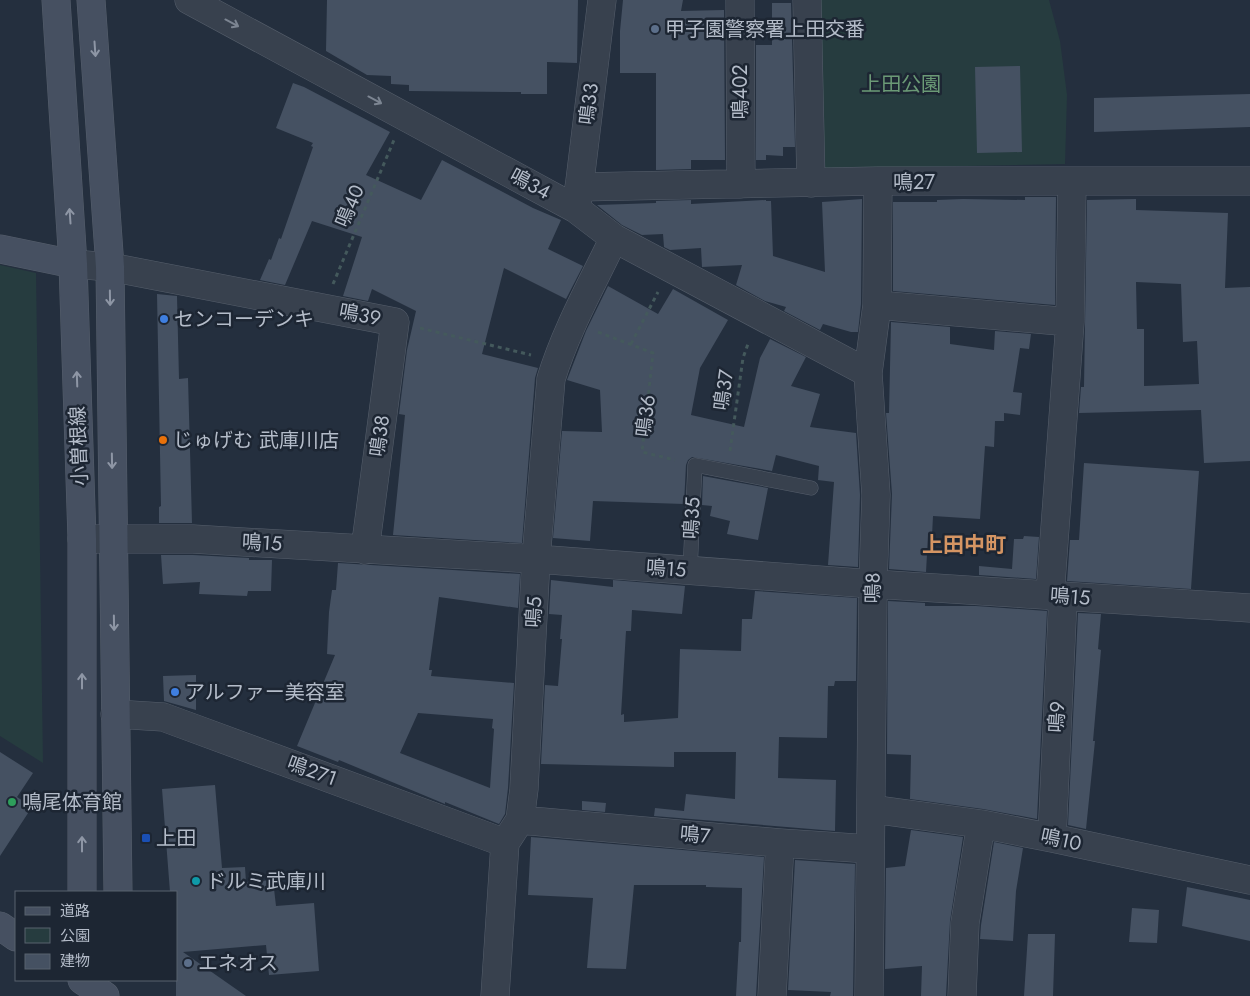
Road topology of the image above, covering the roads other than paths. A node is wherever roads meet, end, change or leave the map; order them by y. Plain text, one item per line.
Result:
1 (56, 0) edge
2 (91, 0) edge
3 (189, 0) edge
4 (602, 0) edge
5 (740, 0) edge
6 (807, 0) edge
7 (1250, 181) edge
8 (878, 182) junction
9 (1072, 182) junction
10 (810, 183) junction
11 (741, 184) junction
12 (578, 198) junction
13 (614, 238) junction
14 (0, 249) edge
15 (73, 264) junction
16 (110, 267) junction
17 (877, 305) junction
18 (395, 322) joint
19 (1070, 322) junction
20 (868, 373) junction
21 (811, 488) dead end
22 (82, 539) junction
23 (113, 539) junction
24 (365, 550) junction
25 (536, 559) junction
26 (690, 571) junction
27 (873, 584) junction
28 (1056, 596) junction
29 (1250, 608) edge
30 (115, 714) junction
31 (871, 809) junction
32 (520, 820) junction
33 (981, 824) junction
34 (1052, 838) junction
35 (505, 842) junction
36 (780, 843) junction
37 (870, 849) junction
38 (1250, 880) edge
39 (82, 891) edge
40 (118, 891) edge
41 (0, 926) edge
42 (15, 935) edge
43 (82, 981) edge
44 (83, 981) edge
45 (120, 981) edge
46 (82, 996) edge
47 (104, 996) edge
48 (120, 996) edge
49 (495, 996) edge
50 (772, 996) edge
51 (869, 996) edge
52 (962, 996) edge

15 -> 1 street, 小曽根線
2 -> 16 street, 小曽根線
3 -> 12 street, 鳴34
4 - 12 street, 鳴33
5 - 11 street, 鳴402
6 - 10 street
7 - 9 street, 鳴27
8 - 9 street, 鳴27
8 - 10 street, 鳴27
8 - 17 street, 鳴8
9 - 19 street, 鳴9
10 - 11 street, 鳴27
11 - 12 street, 鳴27
12 - 13 street, 鳴34
13 - 20 street, 鳴34
13 - 25 street, 鳴5
14 - 15 street
15 - 16 street, 鳴39
22 -> 15 street, 小曽根線
16 - 18 street, 鳴39
16 -> 23 street, 小曽根線
17 - 19 street
17 - 20 street, 鳴8
18 - 24 street, 鳴38
19 - 28 street, 鳴9
20 - 27 street, 鳴8
21 - 26 lane, 鳴35
22 - 23 street, 鳴15
39 -> 22 street, 小曽根線
23 - 24 street, 鳴15
23 -> 30 street, 小曽根線
24 - 25 street, 鳴15
25 - 26 street, 鳴15
25 - 32 street, 鳴5
26 - 27 street, 鳴15
27 - 28 street, 鳴15
27 - 31 street, 鳴8
28 - 29 street, 鳴15
28 - 34 street, 鳴9
30 - 35 street, 鳴271
30 - 40 street, 小曽根線
31 - 33 street, 鳴10
31 - 37 street, 鳴8
32 - 35 street, 鳴5
32 - 36 street, 鳴7
33 - 34 street, 鳴10
33 - 52 street
34 - 38 street, 鳴10
35 - 49 street
36 - 37 street, 鳴7
36 - 50 street
37 - 51 street, 鳴8
41 - 42 street
43 - 46 street
44 - 47 street
45 - 48 street

